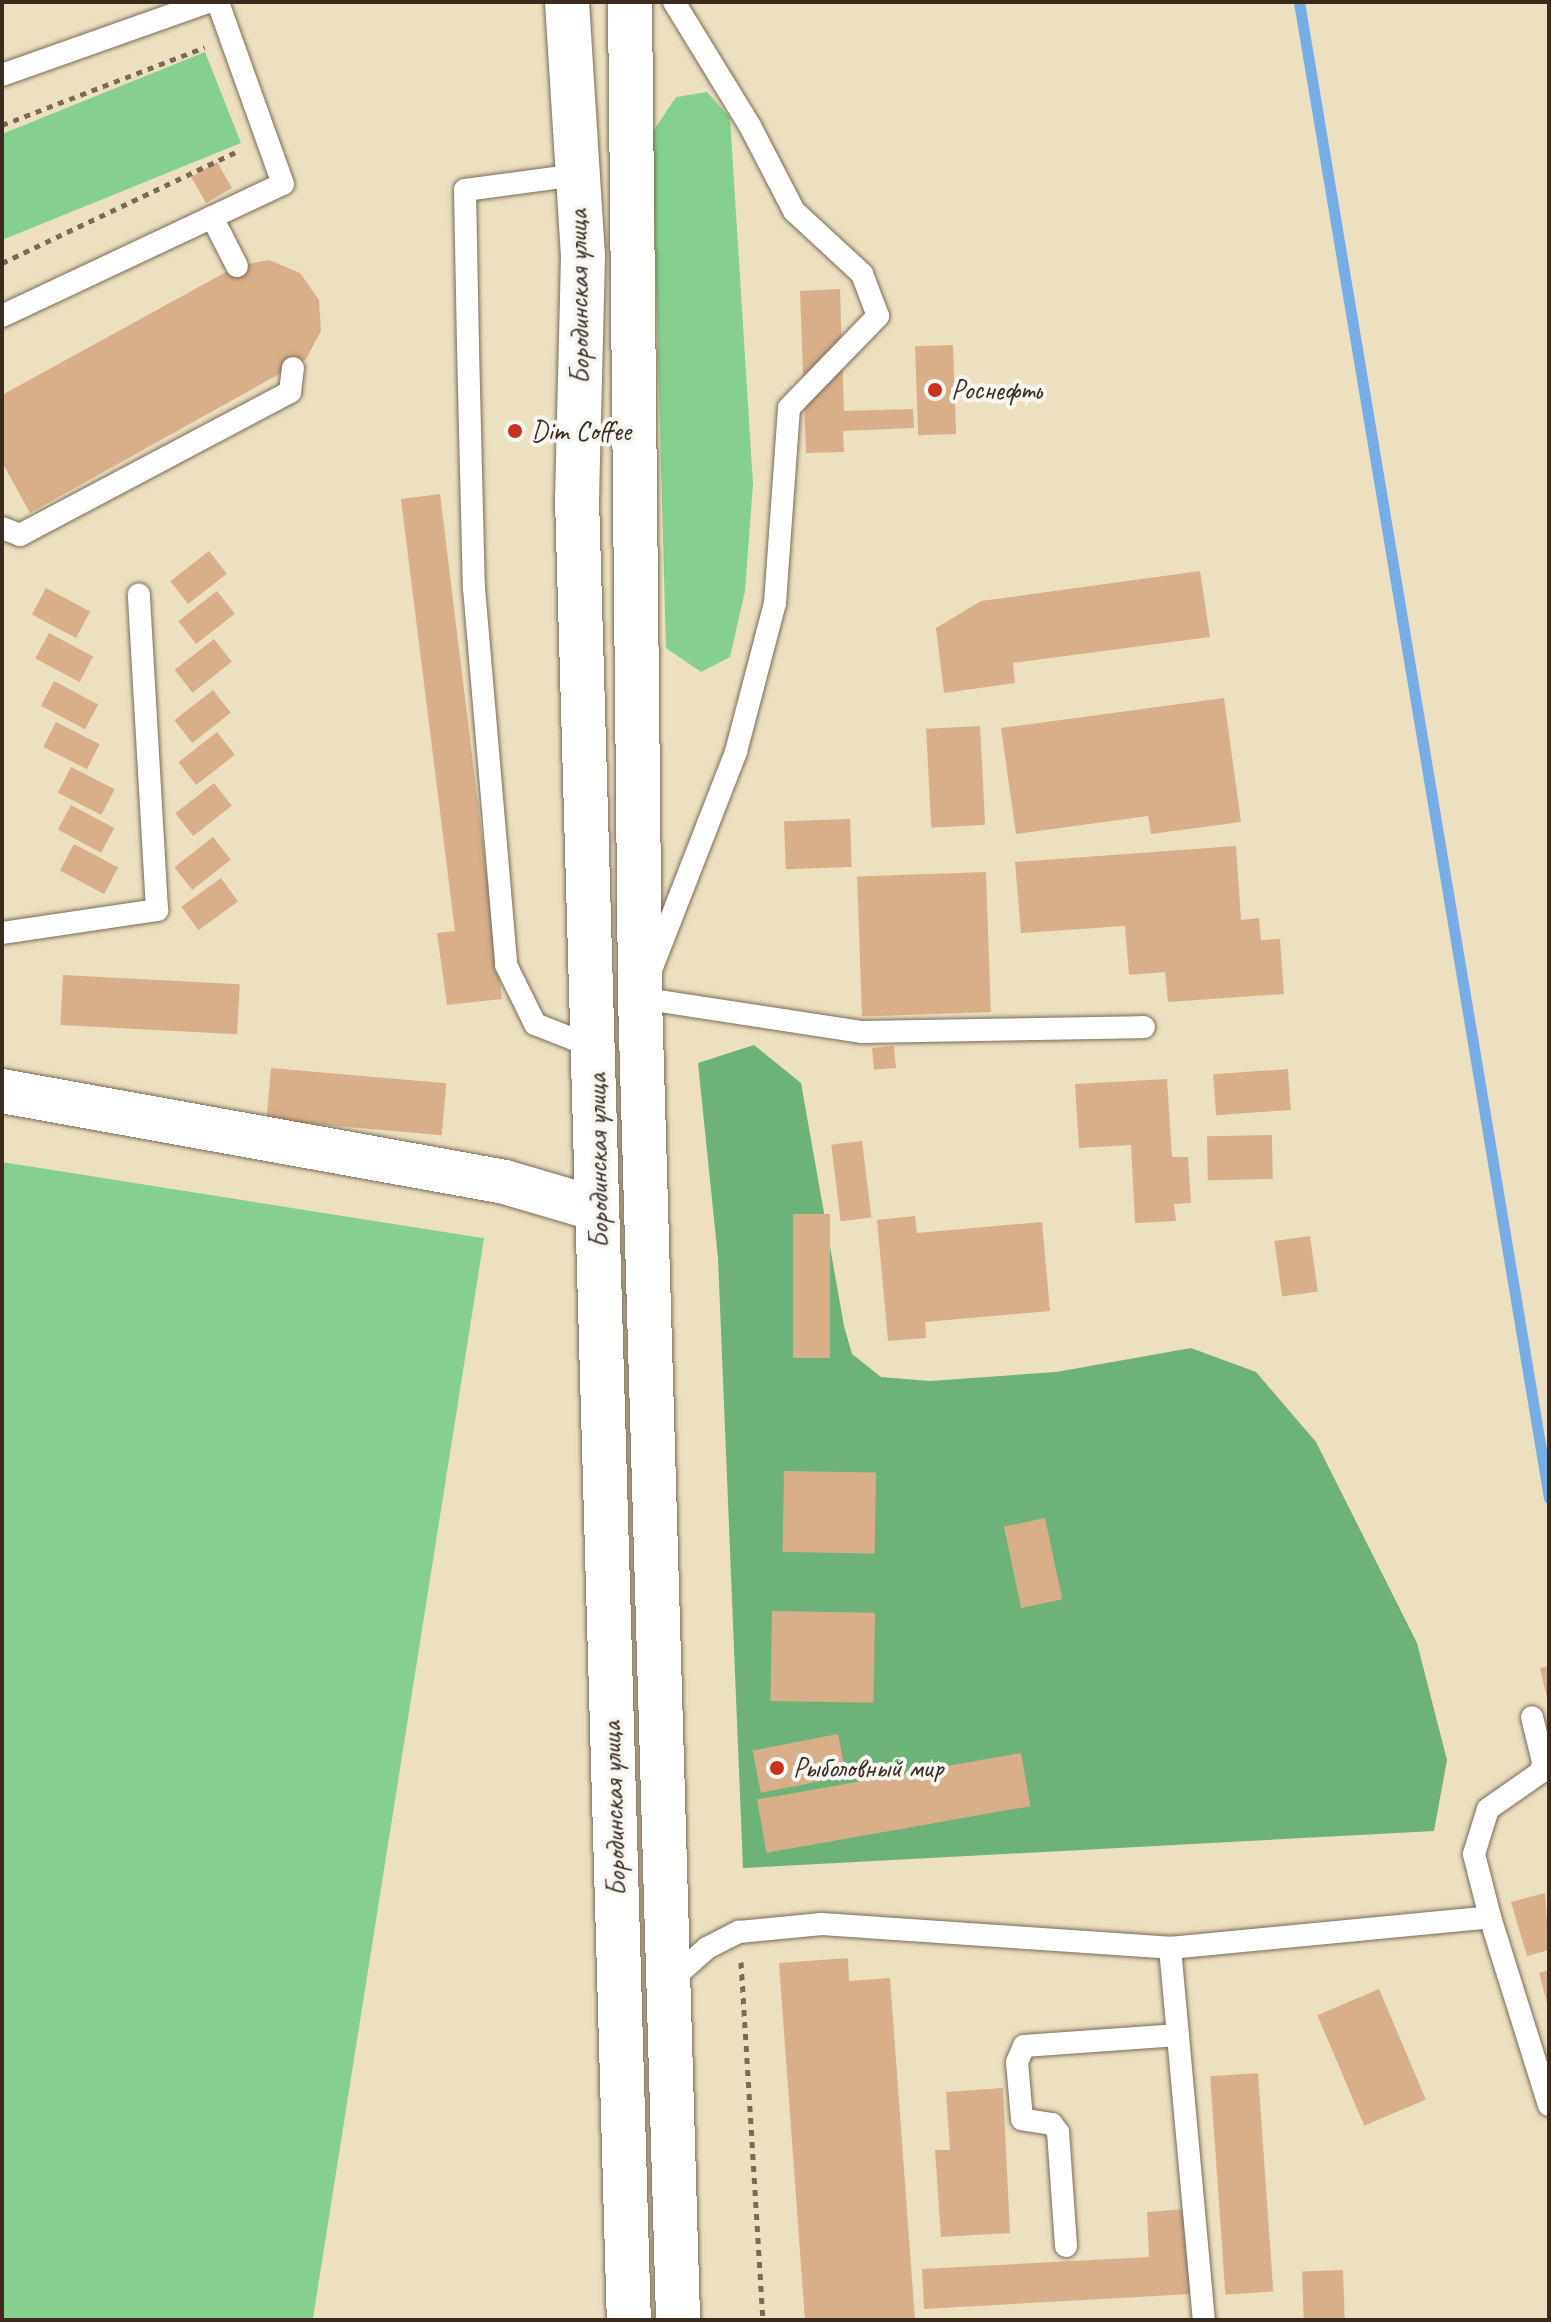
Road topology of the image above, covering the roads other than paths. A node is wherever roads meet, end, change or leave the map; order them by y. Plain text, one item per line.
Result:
1 (567, 2) edge
2 (630, 2) edge
3 (674, 2) edge
4 (208, 3) edge
5 (2, 75) edge
6 (576, 175) junction
7 (212, 217) junction
8 (237, 266) dead end
9 (2, 316) edge
10 (293, 368) dead end
11 (2, 528) edge
12 (139, 595) dead end
13 (2, 933) edge
14 (640, 998) junction
15 (1144, 1027) dead end
16 (597, 1049) junction
17 (2, 1090) edge
18 (597, 1209) junction
19 (1532, 1717) dead end
20 (1490, 1917) junction
21 (1170, 1948) junction
22 (670, 1981) junction
23 (1178, 2035) junction
24 (1549, 2105) edge
25 (1066, 2246) dead end
26 (629, 2320) edge
27 (678, 2320) edge
28 (1204, 2320) edge

1 - 6 main road, Бородинская улица
2 - 14 main road, Бородинская улица
3 - 14 lane
4 - 5 lane
4 - 7 lane
6 - 16 main road, Бородинская улица
6 - 16 lane
7 - 8 lane
7 - 9 lane
10 - 11 lane
12 - 13 lane
14 - 15 lane
14 - 22 main road, Бородинская улица
16 - 18 main road, Бородинская улица
17 - 18 main road
18 - 26 main road, Бородинская улица
19 - 20 lane
20 - 21 lane
20 - 24 lane
21 - 22 lane
21 - 23 lane
22 - 27 main road, Бородинская улица
23 - 25 lane
23 - 28 lane

